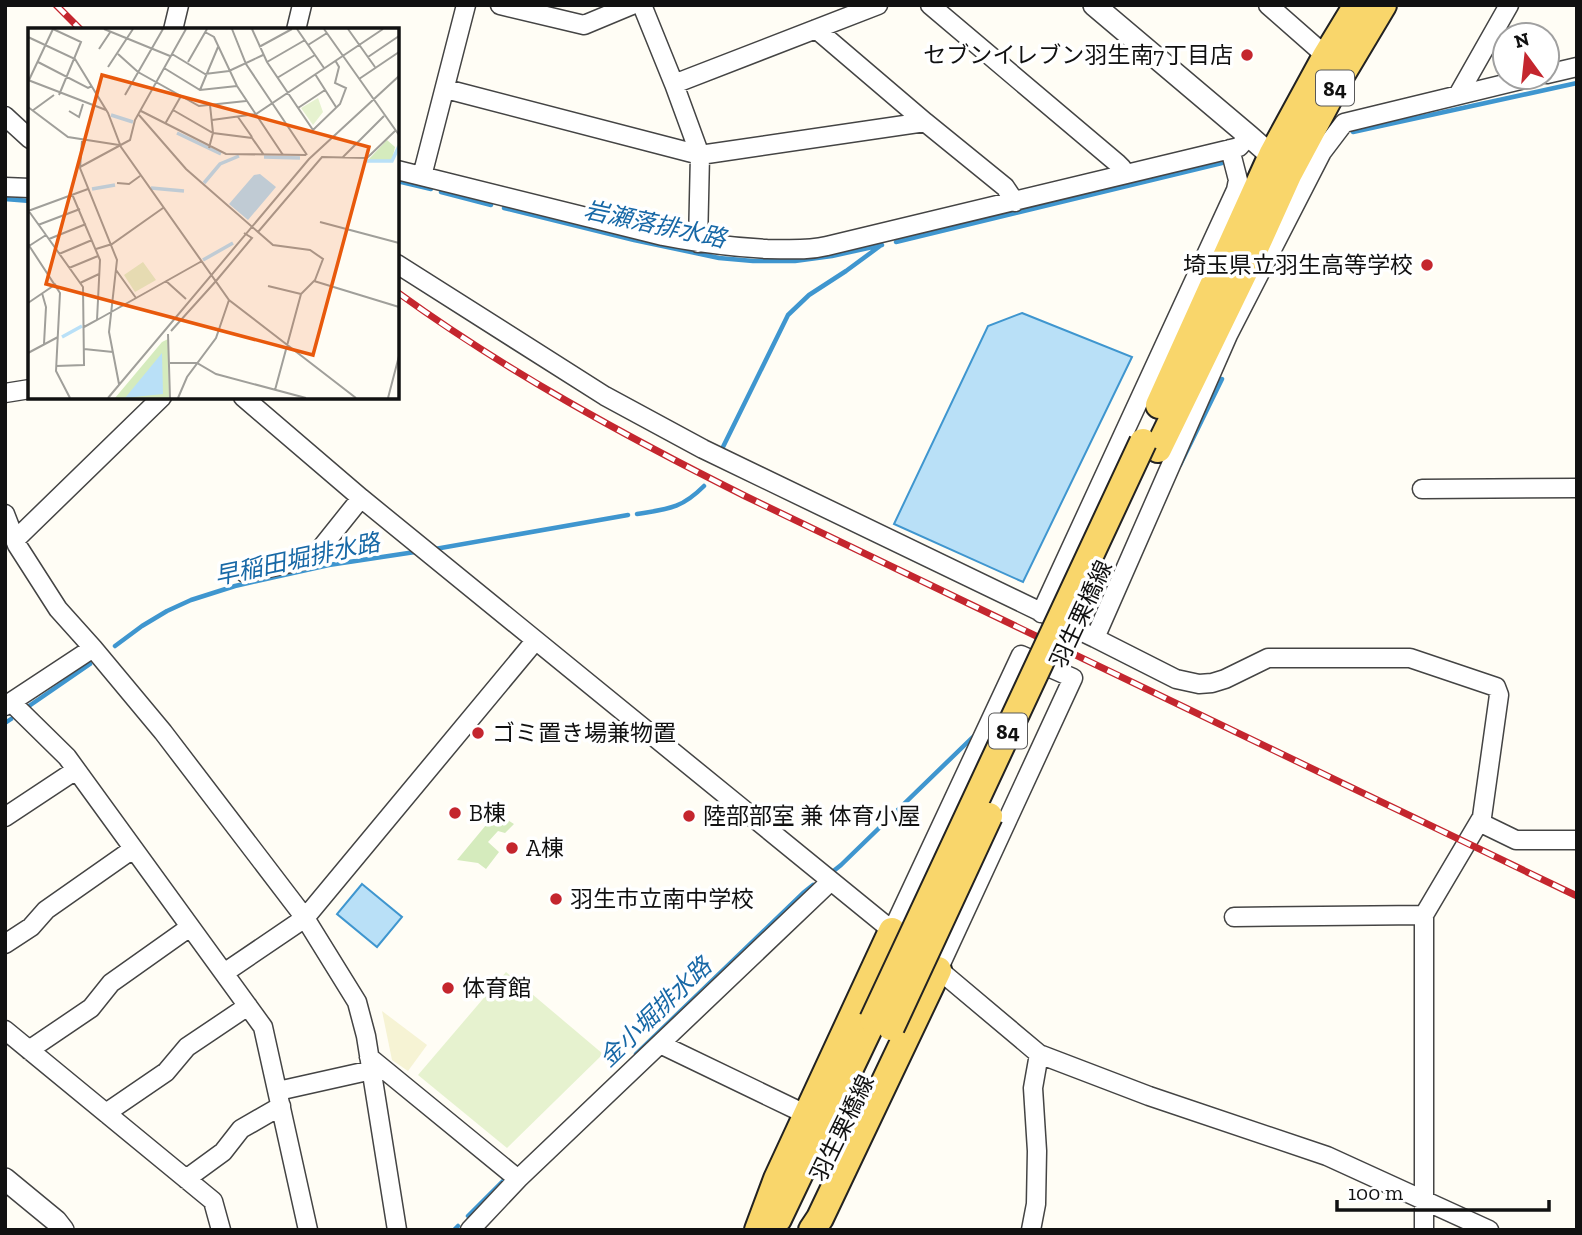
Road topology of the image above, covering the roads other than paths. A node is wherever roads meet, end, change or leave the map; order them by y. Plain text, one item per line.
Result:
1 (179, 5) edge
2 (302, 5) edge
3 (466, 5) edge
4 (500, 5) edge
5 (632, 5) edge
6 (642, 5) edge
7 (878, 5) edge
8 (930, 5) edge
9 (1094, 5) edge
10 (1268, 5) edge
11 (1357, 5) edge
12 (1383, 5) edge
13 (1509, 5) edge
14 (173, 28) edge
15 (296, 28) edge
16 (816, 29) junction
17 (1326, 55) junction
18 (674, 84) junction
19 (1491, 87) edge
20 (446, 89) junction
21 (1458, 94) junction
22 (5, 116) edge
23 (925, 122) junction
24 (1249, 135) junction
25 (28, 137) edge
26 (1230, 149) junction
27 (699, 155) junction
28 (399, 170) edge
29 (1288, 171) junction
30 (1124, 174) junction
31 (422, 176) junction
32 (5, 187) edge
33 (28, 188) edge
34 (1015, 202) junction
35 (698, 243) junction
36 (399, 265) edge
37 (28, 389) edge
38 (5, 393) edge
39 (160, 399) edge
40 (245, 399) edge
41 (1577, 488) edge
42 (1422, 489) dead end
43 (361, 498) junction
44 (5, 514) edge
45 (15, 540) junction
46 (245, 573) dead end
47 (1041, 612) junction
48 (1095, 638) junction
49 (536, 641) junction
50 (93, 648) junction
51 (8, 704) edge
52 (76, 770) junction
53 (5, 817) edge
54 (1479, 822) junction
55 (1577, 840) edge
56 (133, 849) junction
57 (831, 881) junction
58 (1424, 915) junction
59 (305, 918) junction
60 (1234, 918) dead end
61 (190, 927) junction
62 (892, 930) junction
63 (5, 944) edge
64 (938, 970) junction
65 (224, 973) junction
66 (248, 1006) junction
67 (882, 1024) junction
68 (5, 1030) edge
69 (660, 1044) junction
70 (29, 1050) junction
71 (1039, 1054) junction
72 (370, 1063) junction
73 (279, 1098) junction
74 (797, 1110) dead end
75 (106, 1113) junction
76 (5, 1179) edge
77 (186, 1179) junction
78 (518, 1179) junction
79 (1424, 1200) junction
80 (56, 1227) edge
81 (221, 1230) edge
82 (308, 1230) edge
83 (397, 1230) edge
84 (470, 1230) edge
85 (758, 1230) edge
86 (773, 1230) edge
87 (792, 1230) edge
88 (812, 1230) edge
89 (1031, 1230) edge
90 (1424, 1230) edge
91 (1489, 1230) edge

1 - 14 street
2 - 15 street
3 - 20 street
4 - 5 street
6 - 18 street
7 - 16 street
8 - 30 street
9 - 24 street
10 - 17 street
11 - 17 main road, 羽生栗橋線 / 84
12 - 29 main road, 羽生栗橋線 / 84
13 - 21 street
16 - 18 street
16 - 23 street
17 - 29 main road, 羽生栗橋線 / 84
18 - 27 street
19 - 21 street
20 - 27 street
20 - 31 street
21 - 29 street
22 - 25 street
23 - 27 street
23 - 34 street
24 - 26 street
24 - 29 street
26 - 30 street
26 - 47 street
27 - 35 street
28 - 31 street
29 - 48 street
29 - 67 main road, 羽生栗橋線 / 84, bridge
30 - 34 street
31 - 35 street
32 - 33 street
34 - 35 street
36 - 47 street
37 - 38 street
39 - 45 street
40 - 43 street
41 - 42 street
43 - 46 street
43 - 49 street
44 - 45 street
45 - 50 street
47 - 48 street
48 - 54 street
49 - 57 street
49 - 59 street
50 - 51 street
50 - 59 street
51 - 52 street
52 - 53 street
52 - 56 street
54 - 55 street
54 - 58 street
56 - 61 street
56 - 63 street
57 - 62 street
57 - 69 street
58 - 60 street
58 - 79 street
59 - 65 street
59 - 72 street
61 - 65 street
61 - 70 street
62 - 64 street
62 - 64 street
62 - 85 main road
64 - 71 street
64 - 88 main road
65 - 66 street
66 - 73 street
66 - 75 street
67 - 86 main road, 羽生栗橋線 / 84
67 - 87 main road, 羽生栗橋線 / 84
68 - 70 street
69 - 74 street
69 - 78 street
70 - 75 street
71 - 79 street
71 - 89 street
72 - 73 street
72 - 78 street
72 - 83 street
73 - 77 street
73 - 82 street
75 - 77 street
76 - 80 street
77 - 81 street
78 - 84 street
79 - 90 street
79 - 91 street

